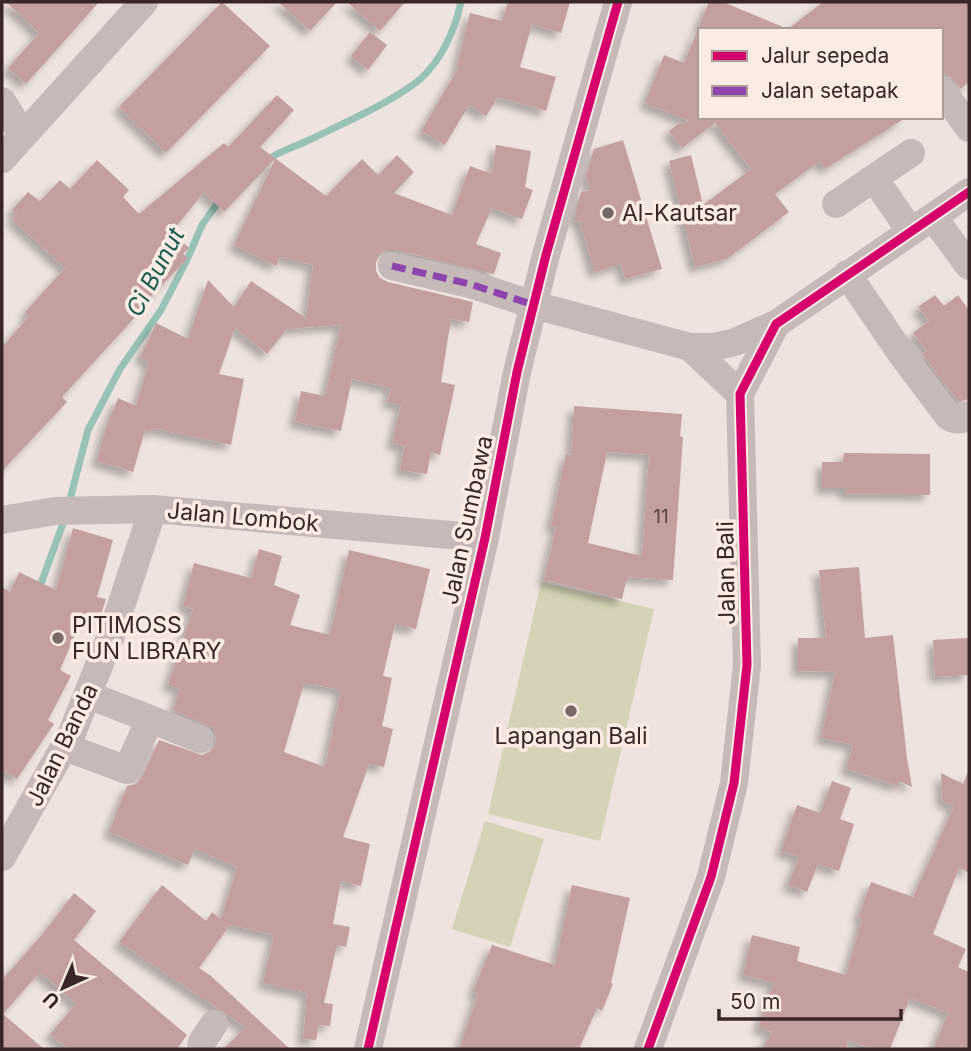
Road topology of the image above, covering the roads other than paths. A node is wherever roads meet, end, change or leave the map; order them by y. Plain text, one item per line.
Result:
1 (144, 2) edge
2 (618, 2) edge
3 (943, 91) edge
4 (2, 101) edge
5 (966, 116) edge
6 (23, 135) junction
7 (911, 153) dead end
8 (2, 159) edge
9 (874, 178) junction
10 (969, 192) edge
11 (836, 204) dead end
12 (922, 225) junction
13 (392, 266) dead end
14 (969, 266) edge
15 (847, 274) junction
16 (534, 304) junction
17 (776, 324) junction
18 (690, 347) junction
19 (740, 394) junction
20 (969, 415) edge
21 (153, 509) junction
22 (2, 520) edge
23 (485, 538) junction
24 (88, 695) junction
25 (150, 719) junction
26 (200, 739) dead end
27 (65, 747) junction
28 (2, 857) edge
29 (214, 1024) dead end
30 (201, 1049) edge
31 (368, 1049) edge
32 (648, 1049) edge

1 - 6 street
2 - 16 street, Jalan Sumbawa
3 - 5 street
4 - 6 street
6 - 8 street
7 - 9 street
9 - 11 street
9 - 12 street
10 - 12 street, Jalan Bali
12 - 14 street
12 - 15 street, Jalan Bali
13 - 16 street
15 - 17 street, Jalan Bali
15 - 20 street
16 - 18 street
16 - 23 street, Jalan Sumbawa
17 - 18 street
17 - 19 street, Jalan Bali
18 - 19 street
19 - 32 street, Jalan Bali
21 - 22 street, Jalan Lombok
21 - 23 street, Jalan Lombok
21 - 24 street, Jalan Banda
23 - 31 street, Jalan Sumbawa
24 - 25 street
24 - 27 street, Jalan Banda
25 - 26 street
25 - 27 street
27 - 28 street, Jalan Banda
29 - 30 street

